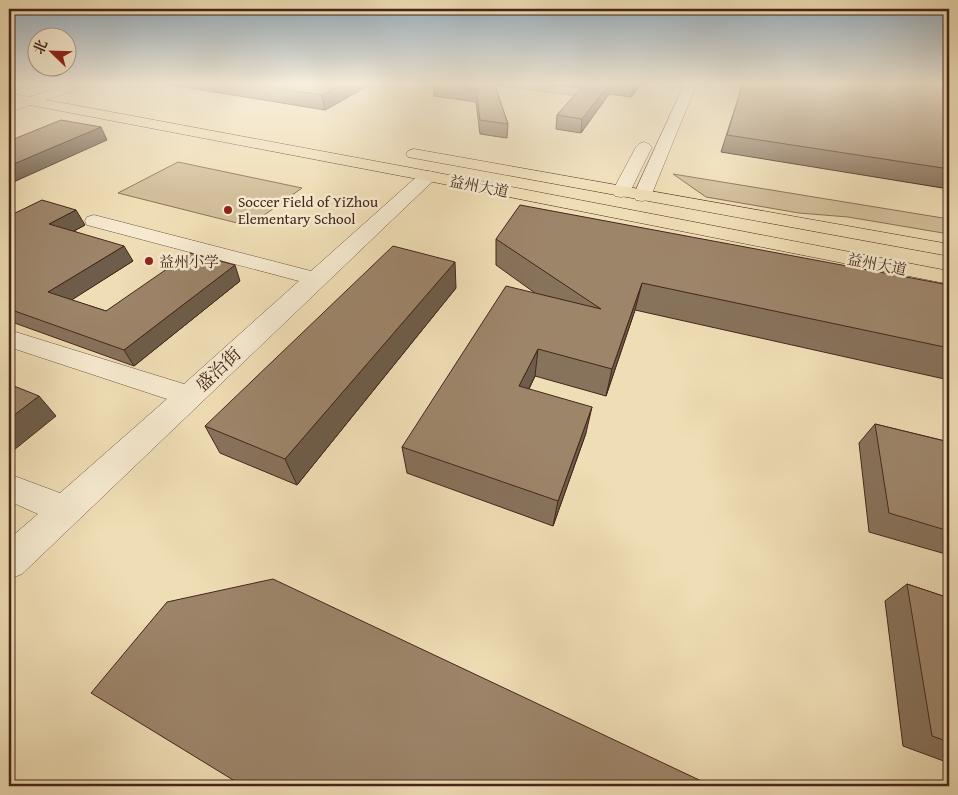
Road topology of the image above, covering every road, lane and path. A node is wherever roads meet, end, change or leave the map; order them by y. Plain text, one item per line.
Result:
1 (157, 120) edge
2 (675, 120) edge
3 (651, 133) dead end
4 (396, 150) dead end
5 (428, 176) junction
6 (622, 192) junction
7 (642, 196) junction
8 (94, 222) dead end
9 (949, 250) edge
10 (949, 278) edge
11 (316, 279) junction
12 (9, 338) edge
13 (189, 396) junction
14 (9, 487) edge
15 (65, 510) junction
16 (9, 562) edge

1 - 5 main road, 益州大道
2 - 7 street
3 - 6 street
4 - 6 main road, 益州大道
5 - 10 main road, 益州大道
5 - 11 street, 盛治街
6 - 7 main road, 益州大道
7 - 9 main road, 益州大道
8 - 11 street
11 - 13 street, 盛治街
12 - 13 street
13 - 15 street, 盛治街
14 - 15 street
15 - 16 street, 盛治街

